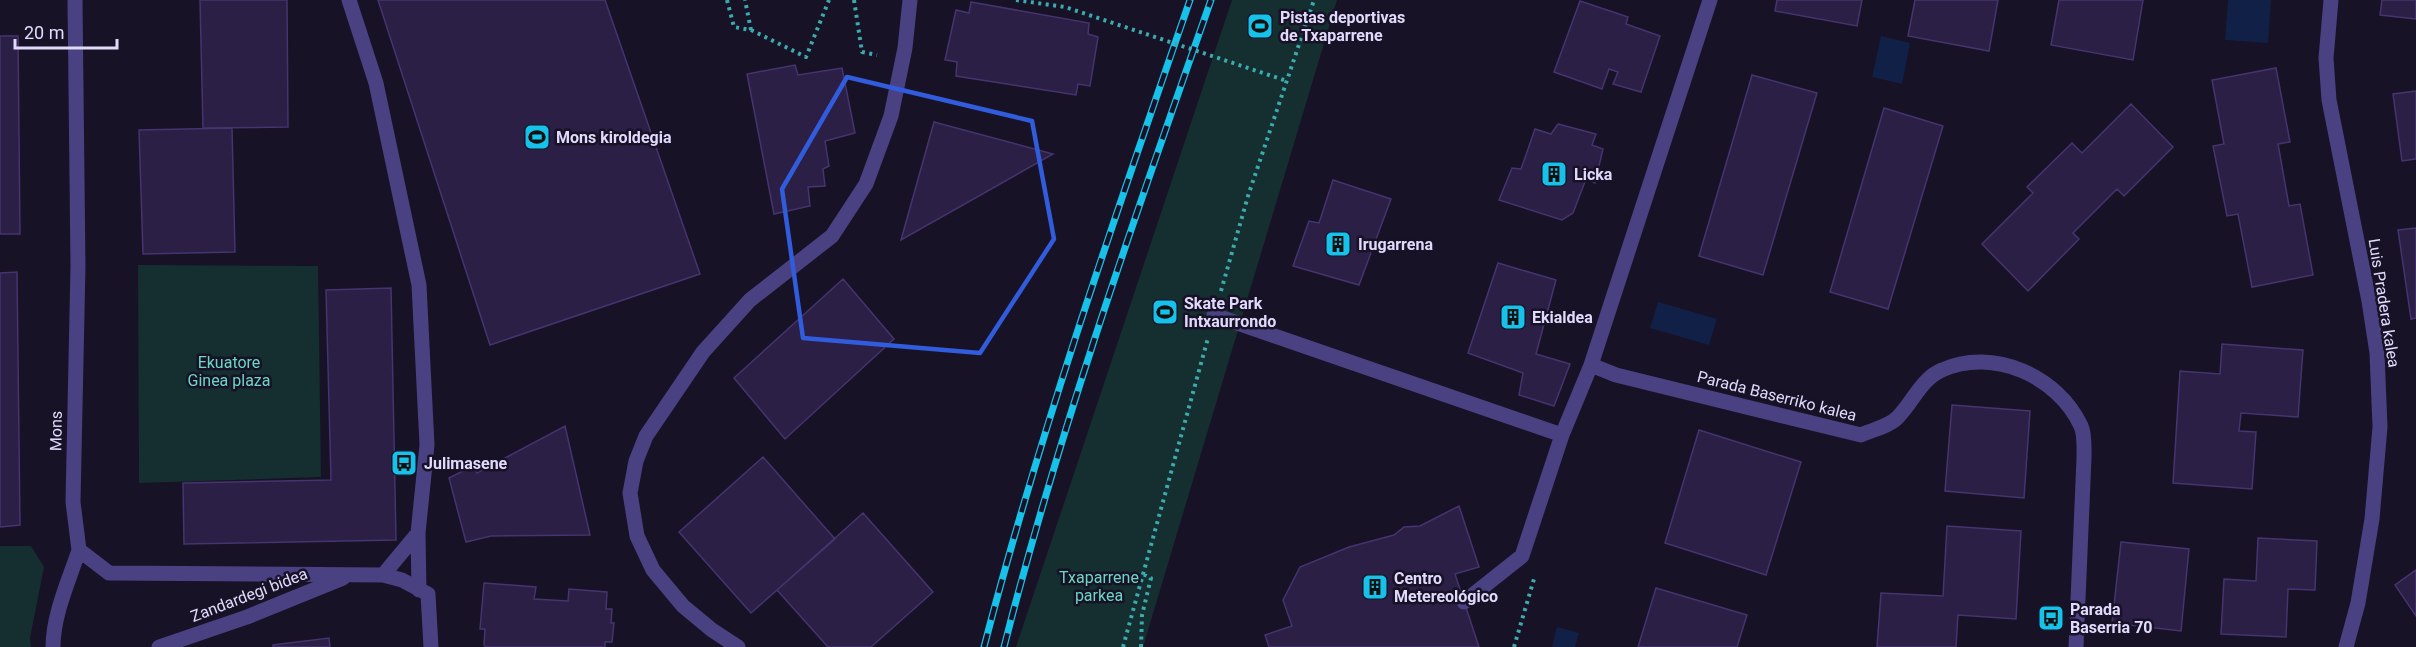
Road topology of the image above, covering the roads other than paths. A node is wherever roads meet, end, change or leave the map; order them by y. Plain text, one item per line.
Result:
1 (75, 0) edge
2 (349, 0) edge
3 (910, 0) edge
4 (1710, 0) edge
5 (2331, 0) edge
6 (1214, 315) dead end
7 (1591, 365) junction
8 (1562, 435) junction
9 (418, 533) junction
10 (79, 550) junction
11 (351, 575) junction
12 (384, 575) junction
13 (419, 590) junction
14 (1464, 602) dead end
15 (53, 647) edge
16 (159, 647) edge
17 (431, 647) edge
18 (738, 647) edge
19 (2076, 647) edge
20 (2346, 647) edge

1 - 10 street, Mons
2 - 9 street
3 - 18 street
4 - 7 street
5 - 20 street, Luis Pradera kalea
6 - 8 street
7 - 8 street
7 - 19 street, Parada Baserriko kalea
8 - 14 street
9 - 12 street
9 - 13 street
10 - 11 street
10 - 15 street
11 - 12 street
11 - 16 street, Zandardegi bidea
12 - 13 street
13 - 17 street

